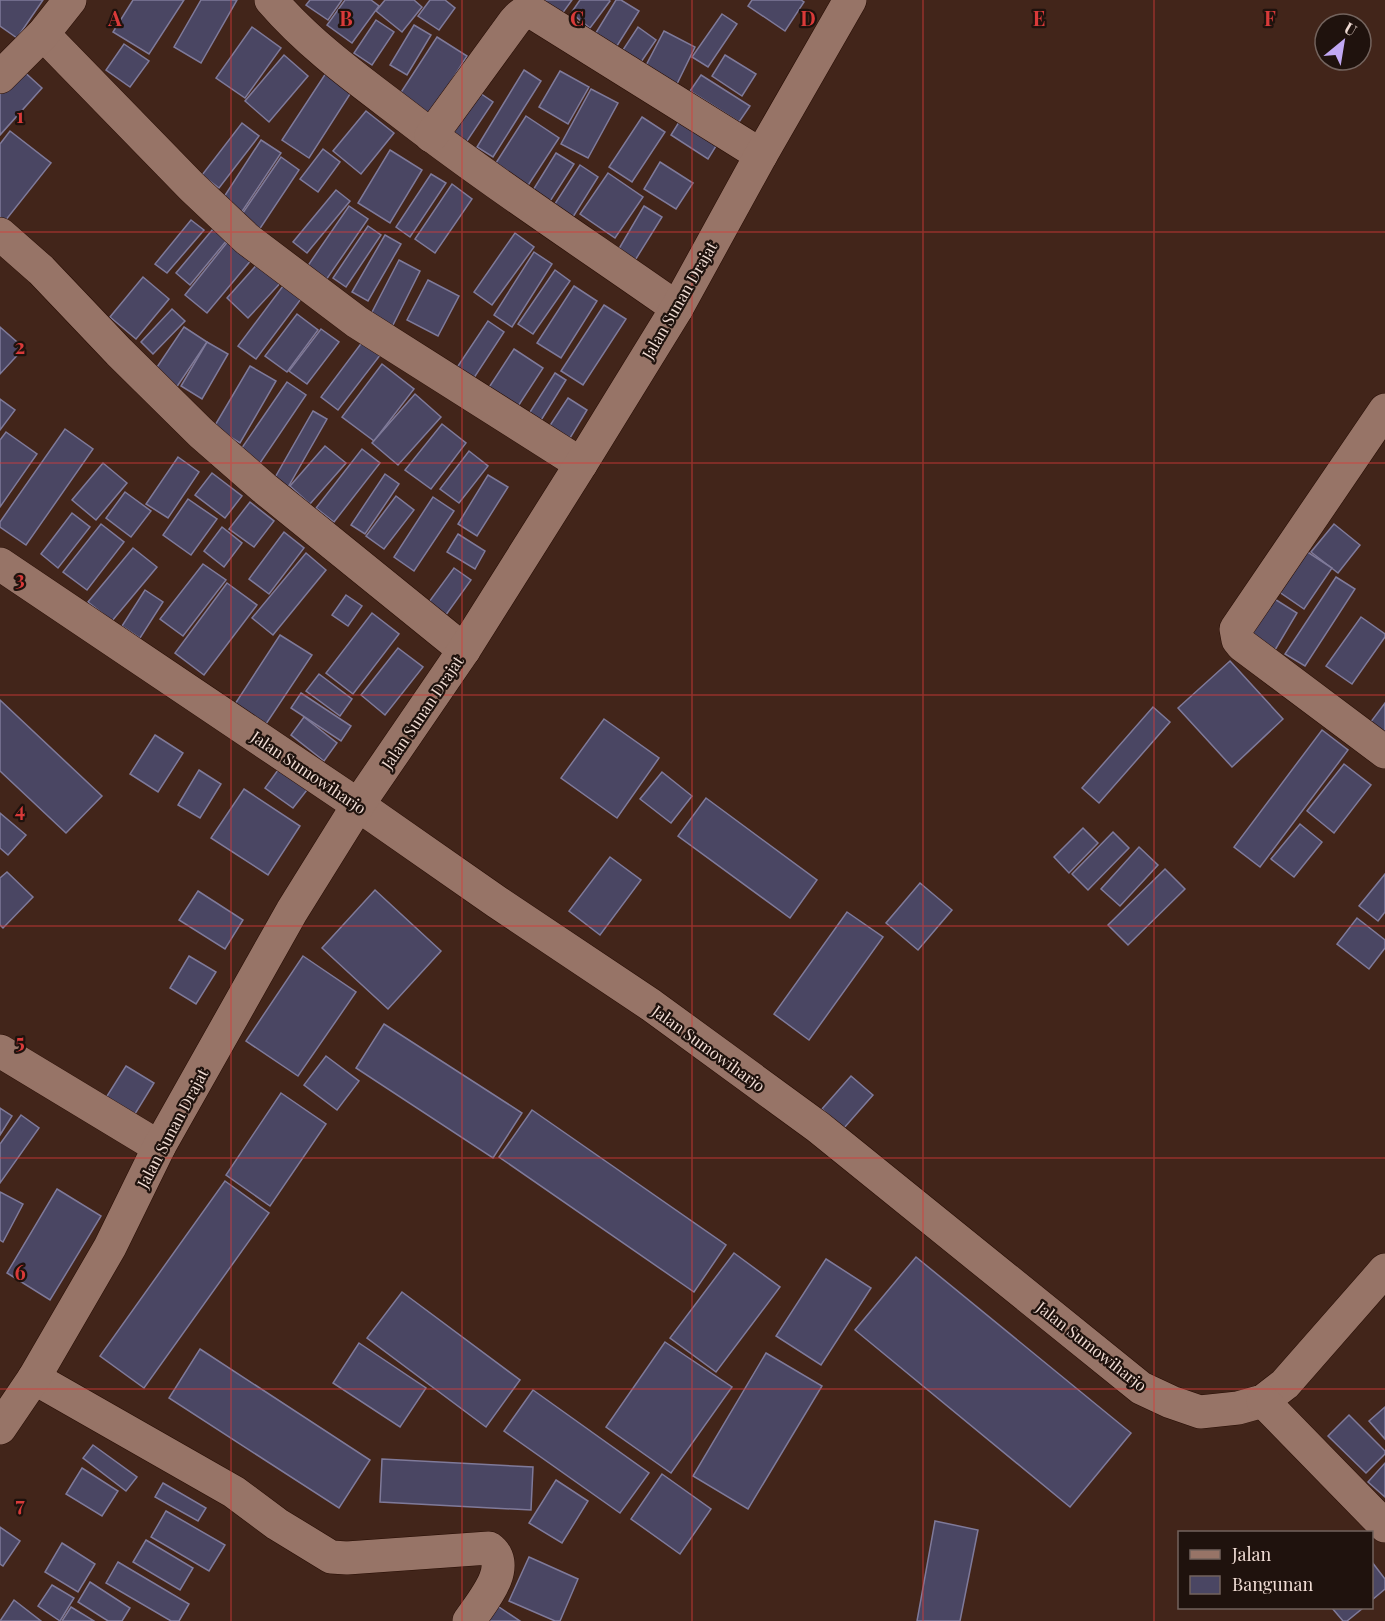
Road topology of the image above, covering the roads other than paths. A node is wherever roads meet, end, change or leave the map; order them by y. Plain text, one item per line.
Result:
1 (70, 0) edge
2 (271, 0) edge
3 (850, 0) edge
4 (43, 34) junction
5 (0, 77) edge
6 (431, 136) junction
7 (761, 155) junction
8 (0, 234) edge
9 (677, 308) junction
10 (1385, 410) edge
11 (581, 464) junction
12 (0, 564) edge
13 (464, 650) junction
14 (1385, 752) edge
15 (358, 805) junction
16 (0, 1051) edge
17 (159, 1147) junction
18 (1385, 1270) edge
19 (34, 1378) junction
20 (1263, 1401) junction
21 (0, 1428) edge
22 (1385, 1526) edge
23 (469, 1621) edge

1 - 4 street
2 - 6 street
3 - 7 street, Jalan Sunan Drajat
4 - 5 street
4 - 11 street
6 - 7 street
6 - 9 street
7 - 9 street, Jalan Sunan Drajat
8 - 13 street
9 - 11 street, Jalan Sunan Drajat
10 - 14 street
11 - 13 street, Jalan Sunan Drajat
12 - 15 street, Jalan Sumowiharjo
13 - 15 street, Jalan Sunan Drajat
15 - 17 street, Jalan Sunan Drajat
15 - 20 street, Jalan Sumowiharjo
16 - 17 street
17 - 19 street, Jalan Sunan Drajat
18 - 20 street, Jalan Sumowiharjo
19 - 21 street, Jalan Sunan Drajat
19 - 23 street
20 - 22 street

